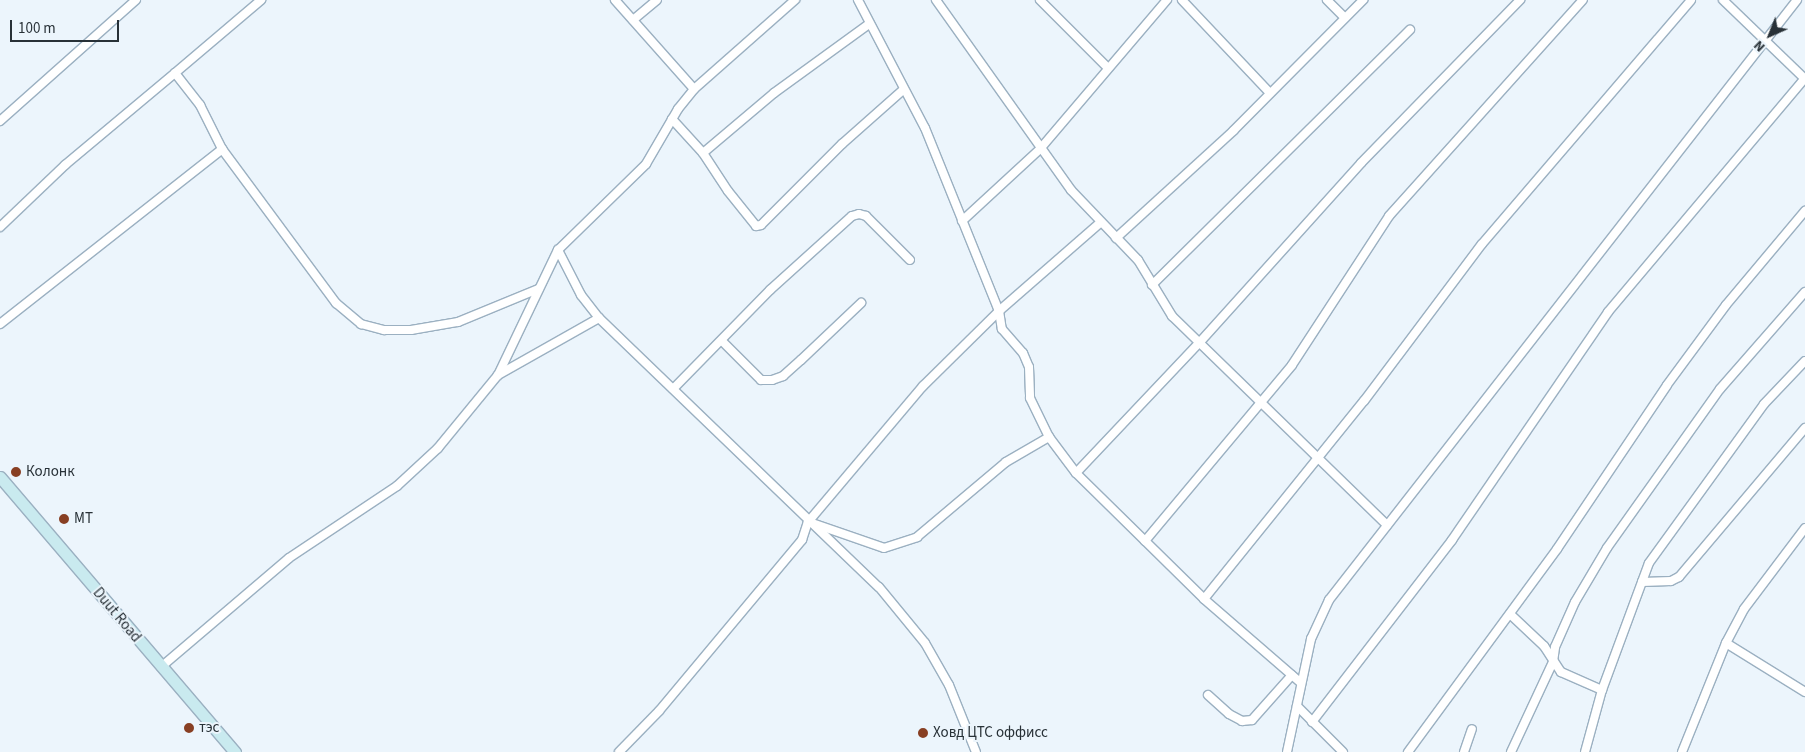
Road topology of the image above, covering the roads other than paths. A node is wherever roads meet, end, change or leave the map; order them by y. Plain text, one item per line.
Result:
1 (136, 0) edge
2 (262, 0) edge
3 (615, 0) edge
4 (657, 0) edge
5 (795, 0) edge
6 (858, 0) edge
7 (936, 0) edge
8 (1040, 0) edge
9 (1167, 0) edge
10 (1182, 0) edge
11 (1327, 0) edge
12 (1363, 0) edge
13 (1520, 0) edge
14 (1583, 0) edge
15 (1691, 0) edge
16 (1723, 0) edge
17 (1797, 0) edge
18 (1345, 18) junction
19 (632, 20) junction
20 (869, 24) junction
21 (1410, 30) dead end
22 (1766, 41) junction
23 (1108, 68) junction
24 (175, 73) junction
25 (1805, 79) edge
26 (694, 89) junction
27 (903, 90) junction
28 (1270, 93) junction
29 (672, 120) junction
30 (0, 121) edge
31 (222, 149) junction
32 (1040, 149) junction
33 (703, 153) junction
34 (1805, 211) edge
35 (962, 220) junction
36 (1100, 222) junction
37 (0, 227) edge
38 (1116, 238) junction
39 (558, 250) junction
40 (910, 260) dead end
41 (1152, 285) junction
42 (538, 290) junction
43 (1805, 292) edge
44 (861, 303) dead end
45 (999, 310) junction
46 (599, 318) junction
47 (0, 324) edge
48 (722, 340) junction
49 (1200, 342) junction
50 (1805, 362) edge
51 (498, 375) junction
52 (673, 389) junction
53 (1262, 401) junction
54 (1805, 428) edge
55 (1049, 436) junction
56 (1320, 458) junction
57 (1076, 473) junction
58 (0, 477) edge
59 (808, 522) junction
60 (1387, 525) junction
61 (1805, 528) edge
62 (1145, 541) junction
63 (1642, 582) junction
64 (1204, 599) junction
65 (1510, 614) junction
66 (1726, 642) junction
67 (1553, 662) junction
68 (161, 667) junction
69 (1292, 675) junction
70 (1301, 683) junction
71 (1602, 690) junction
72 (1805, 692) edge
73 (1208, 695) dead end
74 (1297, 706) junction
75 (1312, 722) junction
76 (1472, 729) dead end
77 (235, 752) edge
78 (619, 752) edge
79 (976, 752) edge
80 (1288, 752) edge
81 (1343, 752) edge
82 (1408, 752) edge
83 (1464, 752) edge
84 (1511, 752) edge
85 (1585, 752) edge
86 (1682, 752) edge

1 - 30 street
2 - 24 street
3 - 19 street
4 - 19 street
5 - 26 street
6 - 20 street
7 - 32 street
8 - 23 street
9 - 23 street
10 - 28 street
11 - 18 street
12 - 18 street
13 - 49 street
14 - 53 street
15 - 56 street
16 - 22 street
17 - 22 street
18 - 28 street
19 - 26 street
20 - 27 street
20 - 33 street
21 - 41 street
22 - 25 street
22 - 60 street
23 - 32 street
24 - 31 street
24 - 37 street
25 - 75 street
26 - 29 street
27 - 33 street
27 - 35 street
28 - 38 street
29 - 33 street
29 - 39 street
31 - 42 street
31 - 47 street
32 - 35 street
32 - 36 street
34 - 65 street
35 - 45 street
36 - 38 street
36 - 45 street
38 - 41 street
39 - 42 street
39 - 46 street
40 - 48 street
41 - 49 street
42 - 51 street
43 - 67 street
44 - 48 street
45 - 55 street
45 - 59 street
46 - 51 street
46 - 52 street
48 - 52 street
49 - 53 street
49 - 57 street
50 - 63 street
51 - 68 street
52 - 59 street
53 - 56 street
53 - 62 street
54 - 63 street
55 - 57 street
55 - 59 street
56 - 60 street
56 - 64 street
57 - 62 street
58 - 68 main road, Duut Road
59 - 78 street
59 - 79 street
60 - 70 street
61 - 66 street
62 - 64 street
63 - 71 street
64 - 69 street
65 - 67 street
65 - 82 street
66 - 72 street
66 - 86 street
67 - 71 street
67 - 84 street
68 - 77 main road, Duut Road
69 - 70 street
69 - 73 street
70 - 74 street
71 - 85 street
74 - 75 street
74 - 80 street
75 - 81 street
76 - 83 street

